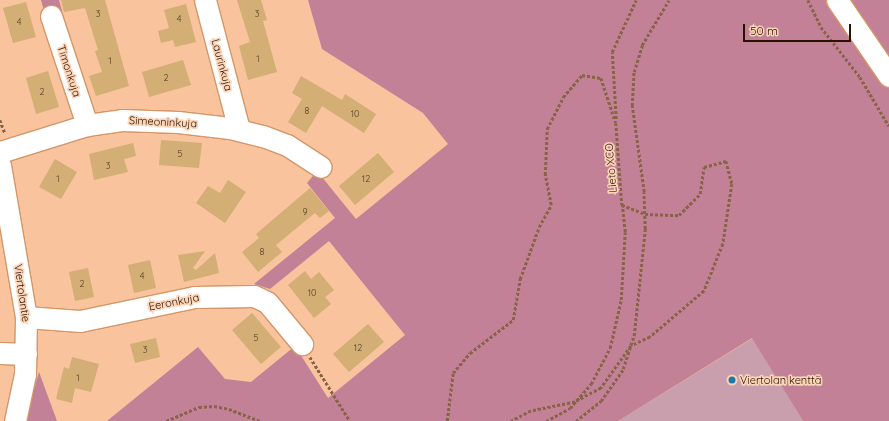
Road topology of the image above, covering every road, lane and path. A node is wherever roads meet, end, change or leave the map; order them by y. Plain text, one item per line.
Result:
1 (205, 0) edge
2 (636, 0) edge
3 (669, 0) edge
4 (808, 0) edge
5 (837, 0) edge
6 (51, 16) dead end
7 (889, 76) edge
8 (616, 123) junction
9 (86, 125) junction
10 (889, 126) edge
11 (239, 130) junction
12 (0, 152) edge
13 (0, 165) edge
14 (321, 167) dead end
15 (4, 204) edge
16 (622, 205) junction
17 (645, 214) junction
18 (26, 317) junction
19 (302, 344) joint
20 (631, 346) junction
21 (0, 352) edge
22 (26, 354) junction
23 (575, 402) junction
24 (15, 421) edge
25 (166, 421) edge
26 (260, 421) edge
27 (350, 421) edge
28 (447, 421) edge
29 (511, 421) edge
30 (546, 421) edge
31 (576, 421) edge

1 - 11 street, Laurinkuja
2 - 8 path
3 - 17 path
4 - 10 path
5 - 7 street
6 - 9 street, Timonkuja
8 - 16 path, Lieto XCO
8 - 28 path, Lieto XCO
9 - 11 street, Simeoninkuja
9 - 12 street, Simeoninkuja
11 - 14 street, Simeoninkuja
13 - 15 street, Viertolantie
15 - 18 street, Viertolantie
16 - 17 path, Lieto XCO
16 - 23 path
17 - 20 path
17 - 20 path, Lieto XCO
18 - 19 street, Eeronkuja
18 - 22 street, Viertolantie
19 - 27 path
20 - 23 path, Lieto XCO
20 - 31 path
21 - 22 street
22 - 24 street, Viertolantie
23 - 29 path, Lieto XCO
23 - 30 path
25 - 26 path

